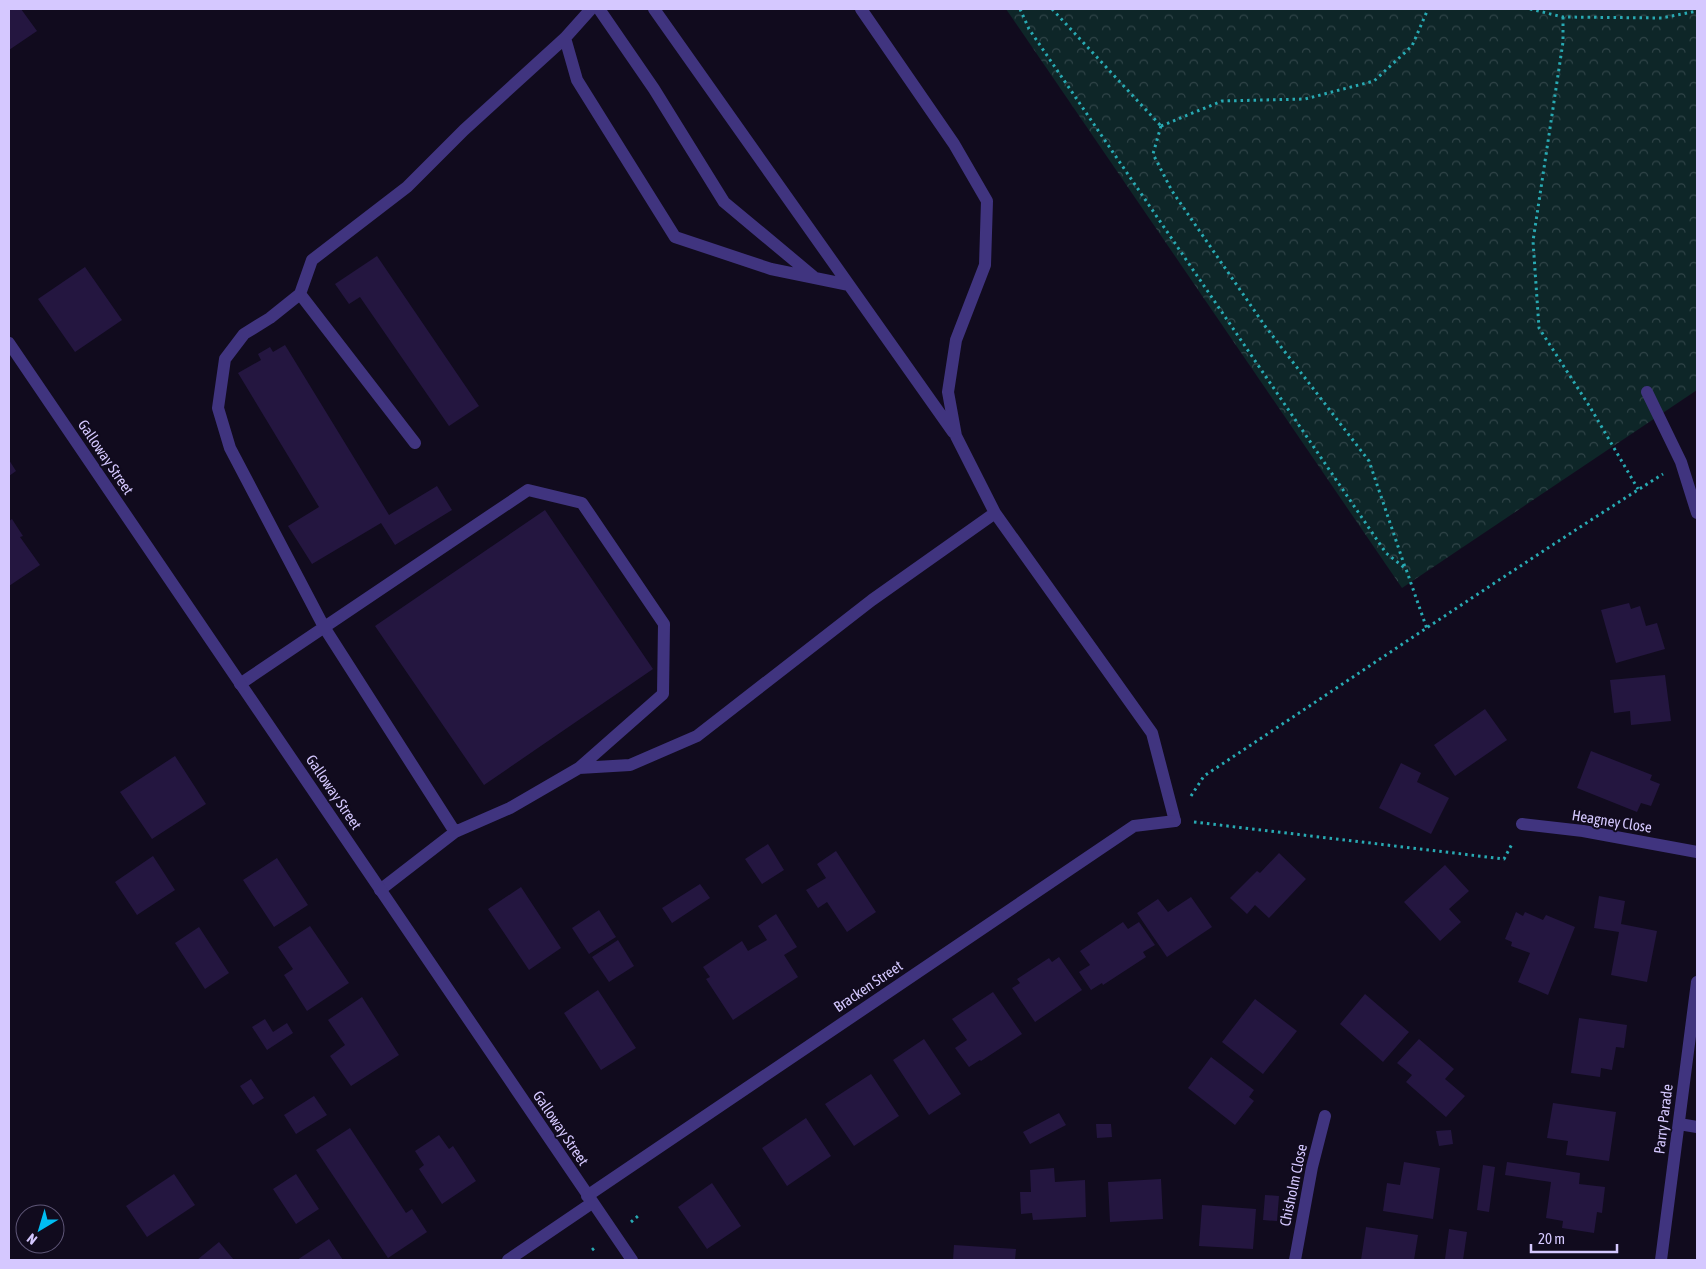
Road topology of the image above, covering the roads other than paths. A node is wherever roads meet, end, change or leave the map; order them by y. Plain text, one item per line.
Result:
1 (591, 9) edge
2 (599, 9) edge
3 (654, 9) edge
4 (861, 9) edge
5 (565, 38) junction
6 (816, 279) junction
7 (849, 285) junction
8 (300, 294) junction
9 (9, 343) edge
10 (1647, 392) dead end
11 (956, 436) junction
12 (415, 443) dead end
13 (995, 513) junction
14 (1697, 513) edge
15 (324, 627) junction
16 (240, 684) junction
17 (579, 768) junction
18 (1522, 824) dead end
19 (455, 832) junction
20 (1697, 852) edge
21 (380, 890) junction
22 (1697, 982) edge
23 (1325, 1116) dead end
24 (1679, 1124) junction
25 (1697, 1127) edge
26 (590, 1199) junction
27 (508, 1260) edge
28 (632, 1260) edge
29 (1295, 1260) edge
30 (1661, 1260) edge

1 - 5 street
2 - 6 street
3 - 7 street
4 - 11 street
5 - 6 street
5 - 8 street
6 - 7 street
7 - 11 street
8 - 12 street
8 - 15 street
9 - 16 street, Galloway Street
10 - 14 street
11 - 13 street
13 - 17 street
13 - 26 street, Bracken Street
15 - 16 street
15 - 17 street
15 - 19 street
16 - 21 street, Galloway Street
17 - 19 street
18 - 20 street, Heagney Close
19 - 21 street
21 - 26 street, Galloway Street
22 - 24 street, Parry Parade
23 - 29 street, Chisholm Close
24 - 25 street
24 - 30 street, Parry Parade
26 - 27 street, Bracken Street
26 - 28 street, Galloway Street

